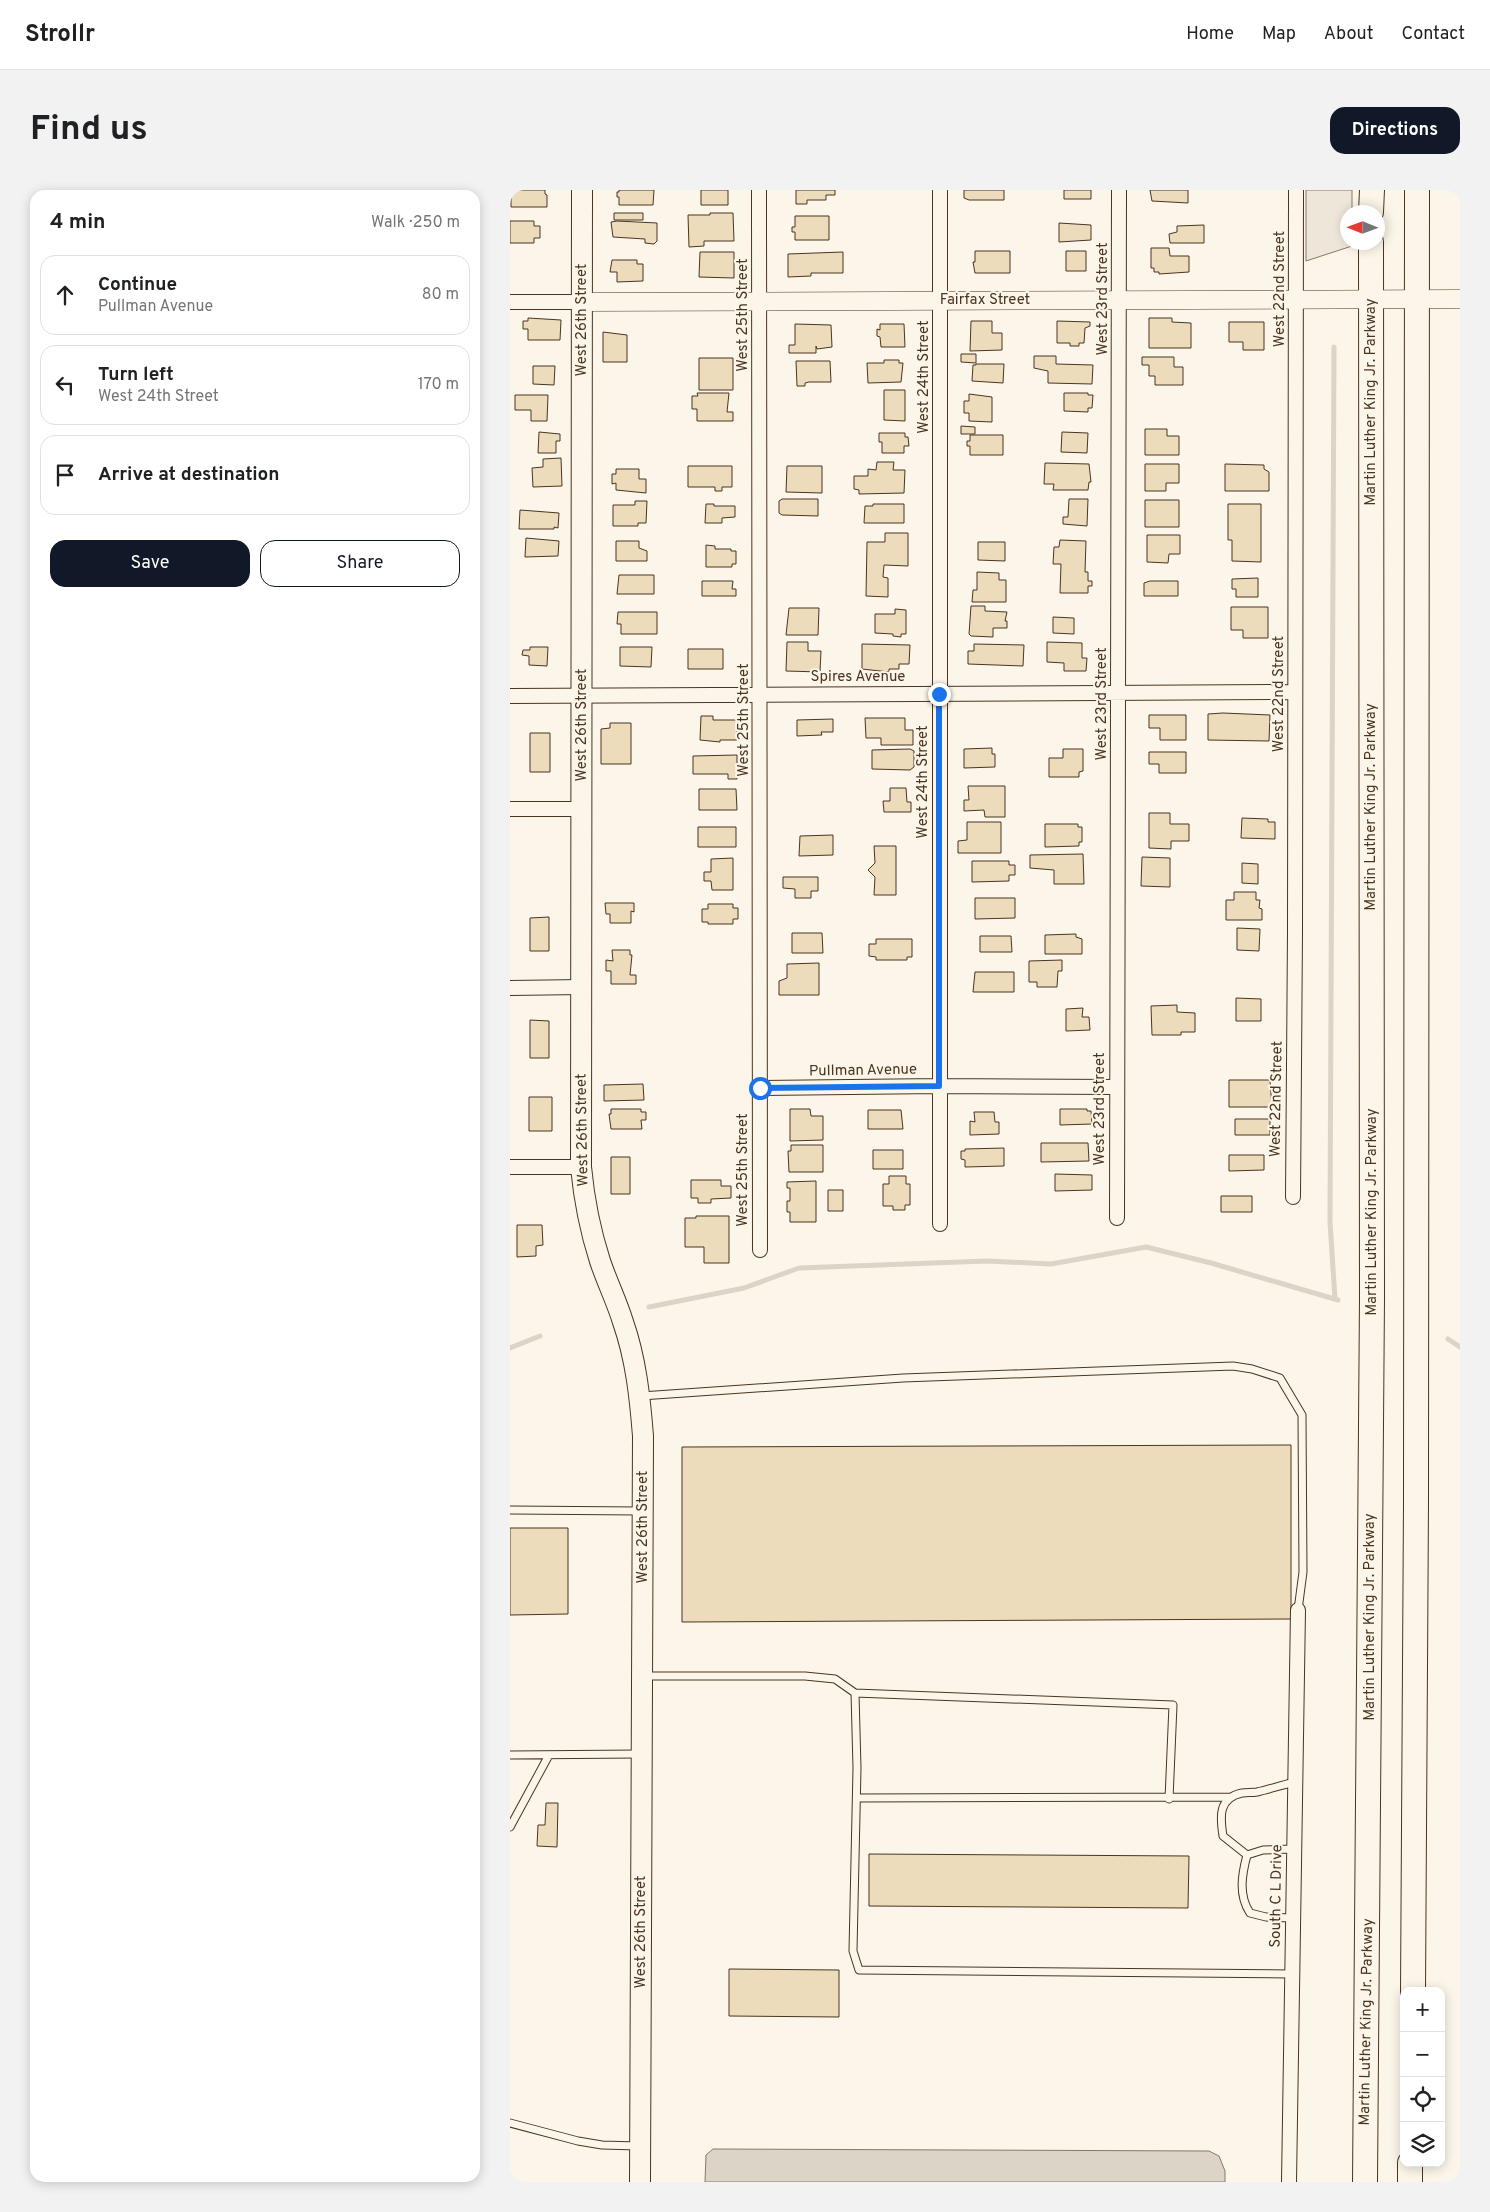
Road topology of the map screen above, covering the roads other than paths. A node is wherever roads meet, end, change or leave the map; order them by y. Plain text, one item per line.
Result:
1 (582, 190) edge
2 (759, 190) edge
3 (940, 190) edge
4 (1119, 190) edge
5 (1296, 190) edge
6 (1372, 190) edge
7 (1417, 190) edge
8 (1372, 205) edge
9 (1371, 250) edge
10 (1370, 298) junction
11 (1417, 298) junction
12 (1118, 299) junction
13 (1296, 299) junction
14 (1460, 299) edge
15 (940, 300) junction
16 (759, 301) junction
17 (510, 302) edge
18 (582, 302) junction
19 (1295, 692) junction
20 (760, 693) junction
21 (1119, 693) junction
22 (939, 694) junction
23 (582, 695) junction
24 (510, 696) edge
25 (582, 809) junction
26 (510, 810) edge
27 (582, 987) junction
28 (510, 988) edge
29 (939, 1086) junction
30 (1116, 1087) junction
31 (760, 1088) junction
32 (510, 1167) edge
33 (581, 1167) junction
34 (1292, 1198) dead end
35 (1117, 1218) dead end
36 (940, 1224) dead end
37 (760, 1250) dead end
38 (640, 1396) junction
39 (510, 1510) edge
40 (643, 1511) junction
41 (1298, 1610) joint
42 (643, 1676) junction
43 (855, 1693) junction
44 (549, 1754) junction
45 (642, 1754) junction
46 (510, 1755) edge
47 (1295, 1782) junction
48 (1231, 1797) junction
49 (857, 1798) junction
50 (1169, 1798) junction
51 (510, 1827) edge
52 (1294, 1849) junction
53 (1247, 1855) junction
54 (1292, 1918) junction
55 (1292, 1974) junction
56 (1412, 1987) edge
57 (510, 2123) edge
58 (640, 2146) junction
59 (1410, 2167) edge
60 (640, 2182) edge
61 (1289, 2182) edge
62 (1365, 2182) edge
63 (1410, 2182) edge

1 - 18 main road, West 26th Street
2 - 16 street, West 25th Street
3 - 15 street, West 24th Street
4 - 12 street, West 23rd Street
5 - 13 street, West 22nd Street
6 - 8 highway
7 - 11 highway
9 - 10 highway, Martin Luther King Jr. Parkway
10 - 11 street, Fairfax Street
10 - 13 street, Fairfax Street
10 - 62 highway, Martin Luther King Jr. Parkway
11 - 14 street, Fairfax Street
11 - 56 highway
12 - 13 street, Fairfax Street
12 - 15 street, Fairfax Street
12 - 21 street, West 23rd Street
13 - 19 street, West 22nd Street
15 - 16 street, Fairfax Street
15 - 22 street, West 24th Street
16 - 18 street, Fairfax Street
16 - 20 street, West 25th Street
17 - 18 street, Fairfax Street
18 - 23 main road, West 26th Street
19 - 21 street, Spires Avenue
19 - 34 street, West 22nd Street
20 - 22 street, Spires Avenue
20 - 23 street, Spires Avenue
20 - 31 street, West 25th Street
21 - 22 street, Spires Avenue
21 - 30 street, West 23rd Street
22 - 29 street, West 24th Street
23 - 24 street, Spires Avenue
23 - 25 main road, West 26th Street
25 - 26 street
25 - 27 main road, West 26th Street
27 - 28 street
27 - 33 main road, West 26th Street
29 - 30 street, Pullman Avenue
29 - 31 street, Pullman Avenue
29 - 36 street, West 24th Street
30 - 35 street, West 23rd Street
31 - 37 street, West 25th Street
32 - 33 street
33 - 38 main road, West 26th Street
38 - 40 main road, West 26th Street
38 - 41 lane
39 - 40 lane
40 - 42 main road, West 26th Street
41 - 47 street, South C L Drive
42 - 43 lane
42 - 45 main road, West 26th Street
43 - 49 lane
43 - 50 lane
44 - 45 lane
44 - 46 lane
44 - 51 lane
45 - 58 main road, West 26th Street
47 - 48 lane
47 - 52 street, South C L Drive
48 - 50 lane
48 - 53 lane
49 - 50 lane
49 - 55 lane
52 - 53 lane
52 - 54 street, South C L Drive
53 - 54 lane
54 - 55 street, South C L Drive
55 - 61 street, South C L Drive
57 - 58 lane
58 - 60 main road, West 26th Street
59 - 63 highway

